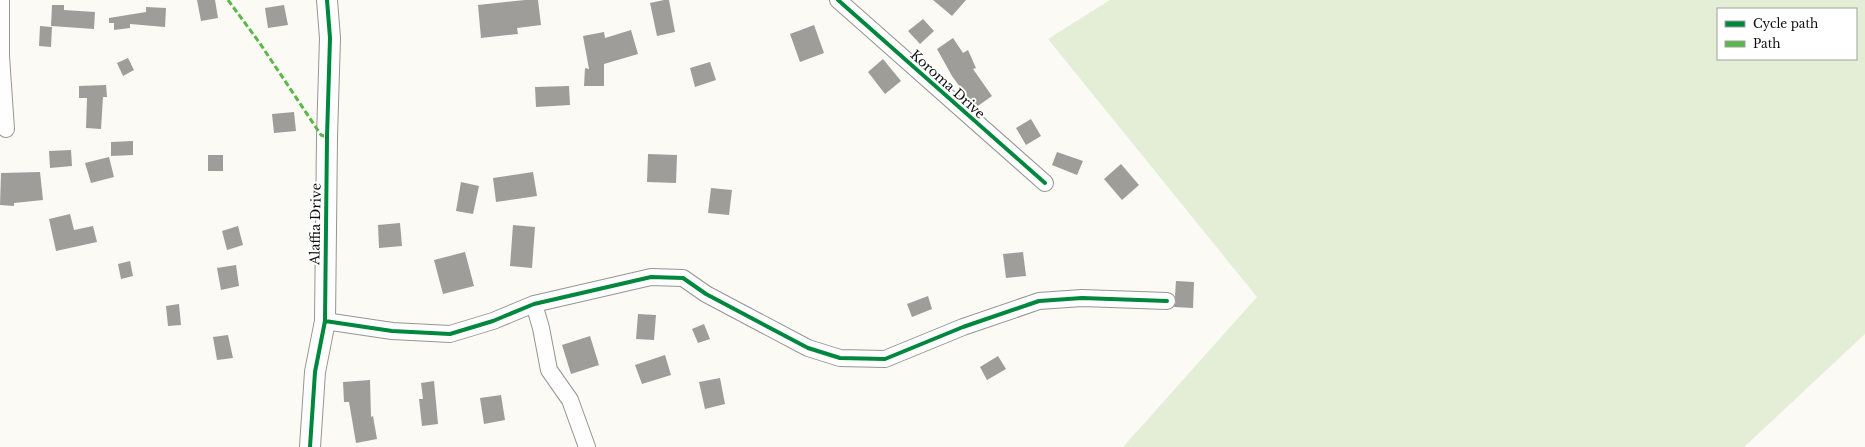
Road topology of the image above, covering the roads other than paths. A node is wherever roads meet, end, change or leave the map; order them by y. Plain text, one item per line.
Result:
1 (1, 0) edge
2 (327, 0) edge
3 (838, 0) edge
4 (6, 129) dead end
5 (1045, 183) dead end
6 (1166, 301) dead end
7 (534, 304) junction
8 (325, 321) junction
9 (310, 447) edge
10 (587, 447) edge

1 - 4 street
2 - 8 street, Alaffia Drive
3 - 5 street, Koroma Drive
6 - 7 street
7 - 8 street
7 - 10 street
8 - 9 street, Alaffia Drive

